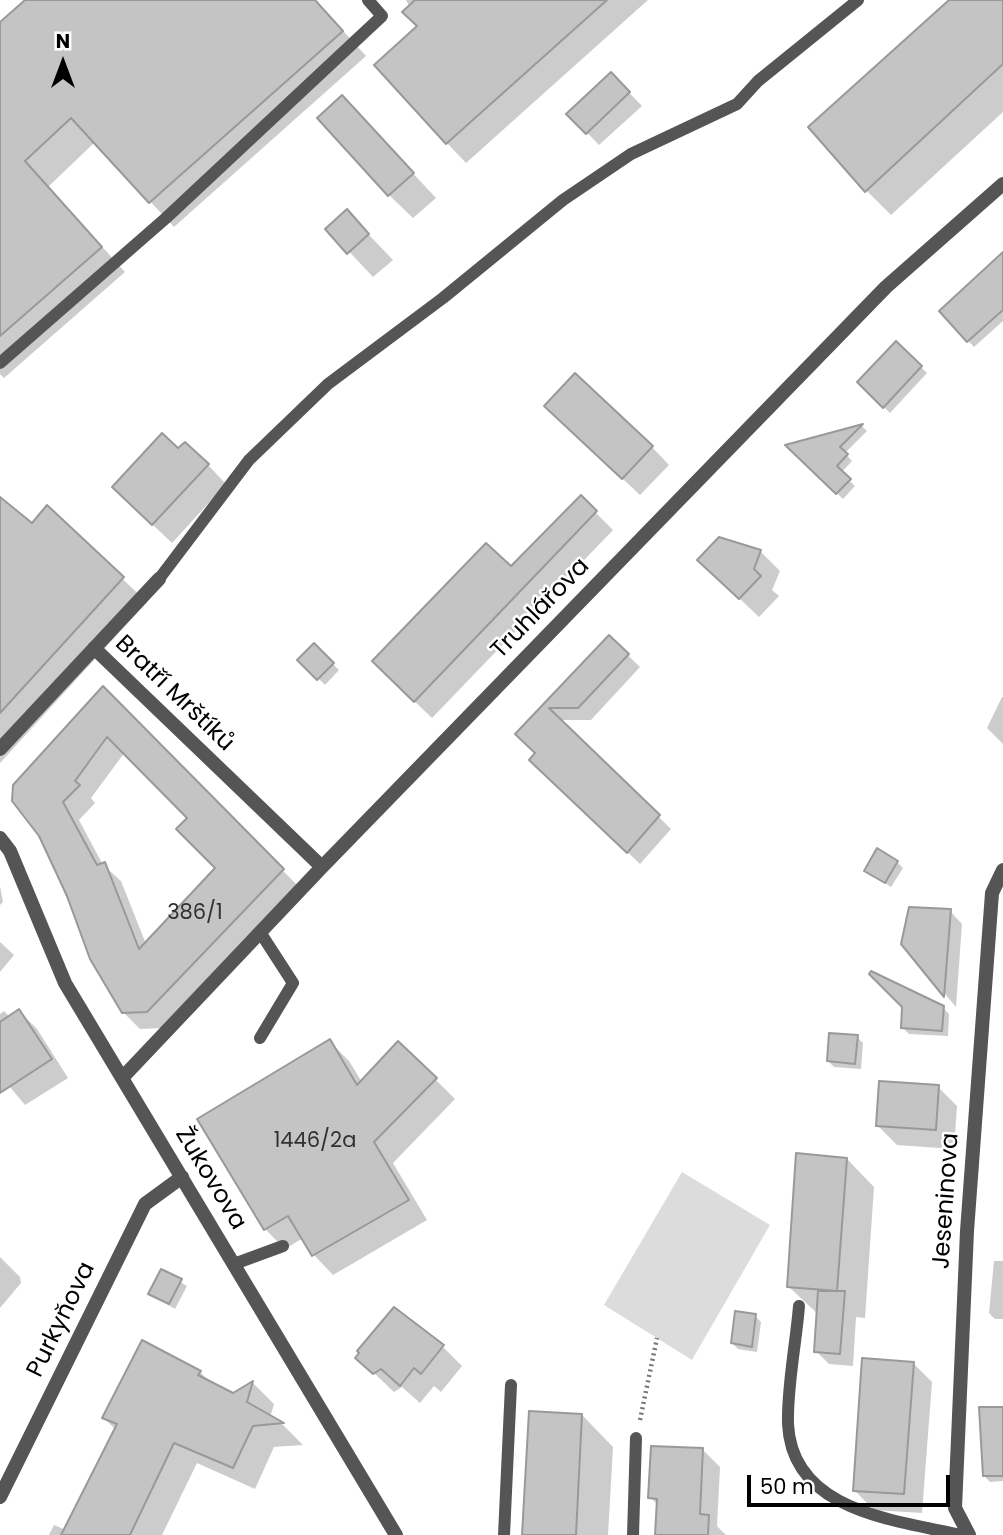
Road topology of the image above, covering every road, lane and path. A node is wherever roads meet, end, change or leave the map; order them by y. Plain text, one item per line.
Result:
1 (368, 0) edge
2 (858, 0) edge
3 (1003, 184) edge
4 (0, 363) edge
5 (159, 579) joint
6 (94, 648) junction
7 (0, 748) edge
8 (0, 838) edge
9 (322, 867) junction
10 (1003, 870) edge
11 (260, 932) junction
12 (260, 1038) dead end
13 (123, 1077) junction
14 (182, 1177) junction
15 (284, 1245) dead end
16 (234, 1264) junction
17 (799, 1306) dead end
18 (657, 1338) dead end
19 (511, 1385) dead end
20 (636, 1438) joint
21 (0, 1497) edge
22 (396, 1535) edge
23 (503, 1535) edge
24 (633, 1535) edge
25 (961, 1535) edge
26 (969, 1535) edge

1 - 4 lane
2 - 5 lane
3 - 9 street, Truhlářova
5 - 6 street
6 - 7 street, Bratří Mrštíků
6 - 9 street, Bratří Mrštíků
8 - 13 street, Žukovova
9 - 11 street, Truhlářova
10 - 26 street, Jeseninova
11 - 12 lane
11 - 13 street, Truhlářova
13 - 14 street, Žukovova
14 - 16 street, Žukovova
14 - 21 street, Purkyňova
15 - 16 lane
16 - 22 street, Žukovova
17 - 25 lane
18 - 20 path
19 - 23 lane
20 - 24 lane

